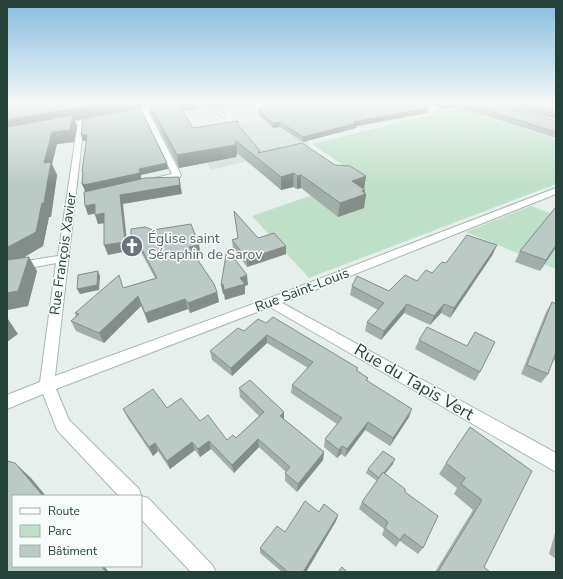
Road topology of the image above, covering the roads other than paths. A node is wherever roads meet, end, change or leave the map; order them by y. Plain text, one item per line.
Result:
1 (80, 130) edge
2 (155, 130) edge
3 (148, 182) edge
4 (556, 191) edge
5 (63, 258) junction
6 (7, 268) edge
7 (271, 302) junction
8 (47, 386) junction
9 (7, 402) edge
10 (556, 463) edge
11 (131, 495) edge
12 (142, 506) edge
13 (205, 572) edge

1 - 5 street, Rue François Xavier
2 - 3 street
4 - 7 street, Rue Saint-Louis
5 - 6 street
5 - 8 street, Rue François Xavier
7 - 8 street, Rue Saint-Louis
7 - 10 street, Rue du Tapis Vert
8 - 9 street, Rue Saint-Louis
8 - 11 street
12 - 13 street

